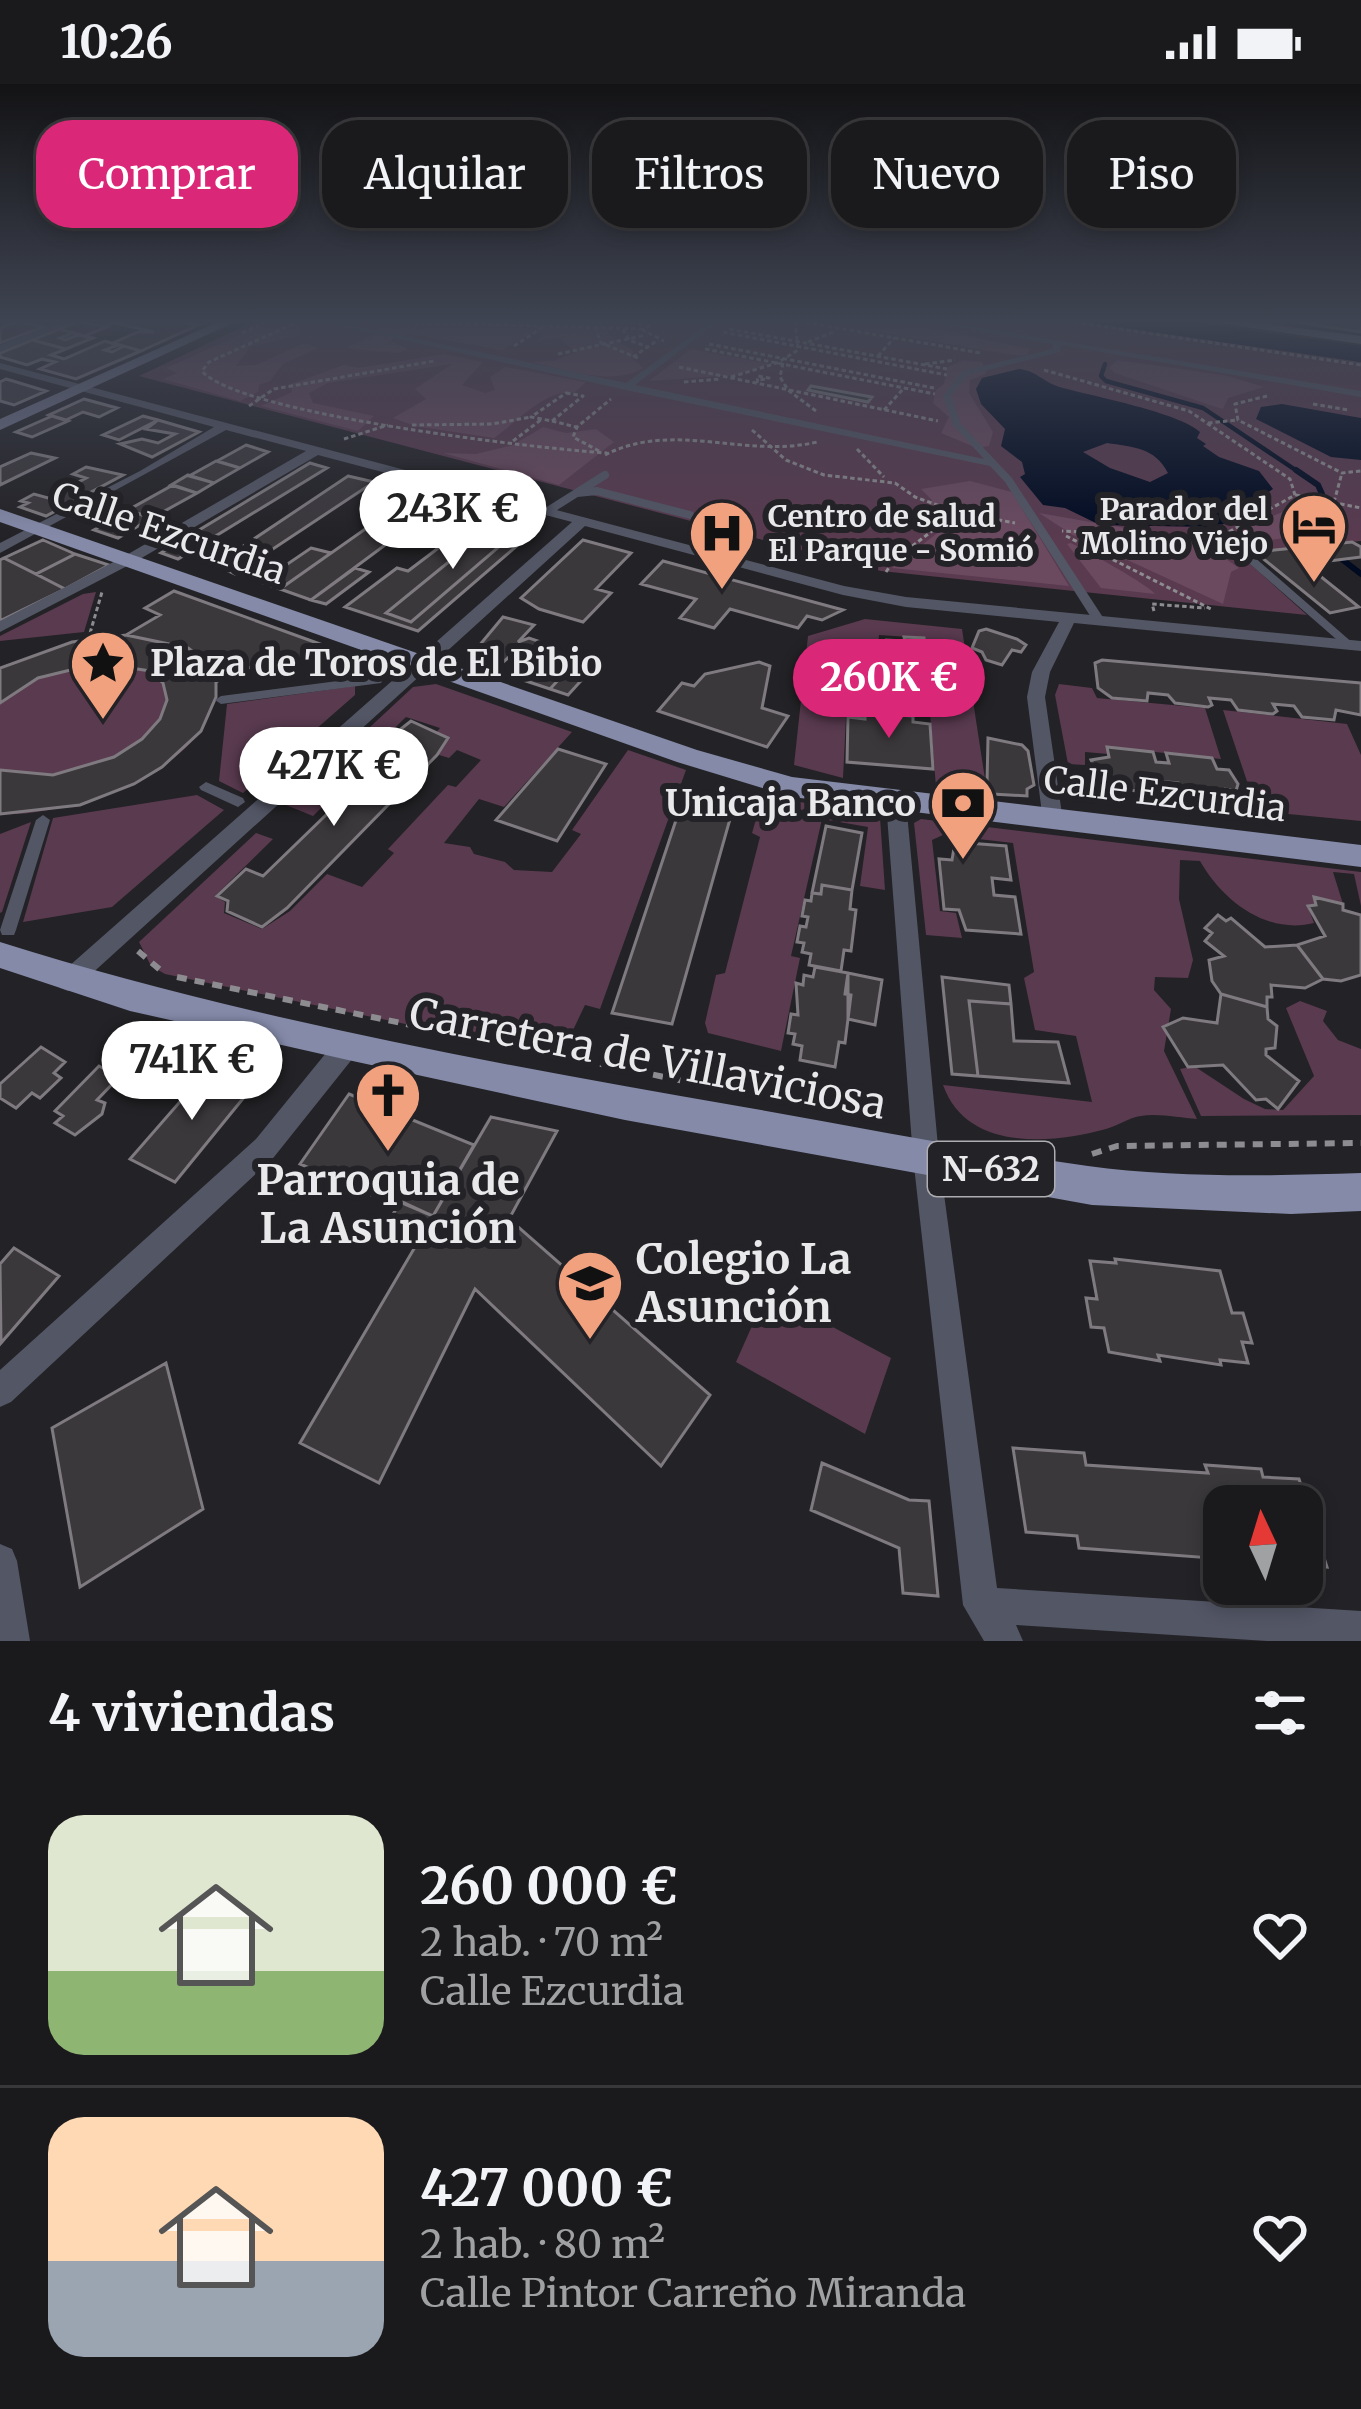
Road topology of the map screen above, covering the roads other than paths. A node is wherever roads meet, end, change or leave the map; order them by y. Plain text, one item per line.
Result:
1 (68, 394) edge
2 (108, 394) edge
3 (657, 394) edge
4 (949, 394) edge
5 (0, 425) edge
6 (226, 425) junction
7 (316, 449) junction
8 (996, 464) junction
9 (604, 475) dead end
10 (577, 493) junction
11 (548, 511) junction
12 (0, 515) edge
13 (690, 515) dead end
14 (583, 520) junction
15 (41, 529) junction
16 (0, 549) edge
17 (1248, 557) dead end
18 (128, 560) junction
19 (1069, 618) junction
20 (1100, 622) junction
21 (0, 627) edge
22 (1355, 646) edge
23 (420, 662) junction
24 (377, 680) dead end
25 (221, 700) dead end
26 (206, 787) dead end
27 (238, 802) dead end
28 (896, 802) junction
29 (44, 820) dead end
30 (1053, 821) junction
31 (1361, 856) edge
32 (4, 942) edge
33 (68, 981) junction
34 (348, 1045) junction
35 (926, 1157) junction
36 (1361, 1192) edge
37 (0, 1391) edge
38 (0, 1561) edge
39 (981, 1605) junction
40 (1361, 1629) edge
41 (12, 1641) edge
42 (1005, 1641) edge

1 - 5 main road
2 - 6 street
3 - 8 street
4 - 8 street
6 - 7 street
6 - 15 street
7 - 11 street
7 - 18 street
8 - 20 street
9 - 10 lane
10 - 11 lane
10 - 13 lane
11 - 14 street
12 - 15 main road, Calle Ezcurdia
14 - 19 street
14 - 23 street
15 - 16 street
15 - 18 main road, Calle Ezcurdia
17 - 22 lane
18 - 21 street
18 - 23 main road, Calle Ezcurdia
19 - 20 street
19 - 30 street
20 - 22 street
23 - 28 main road, Calle Ezcurdia
23 - 33 street
24 - 25 street
26 - 27 street
28 - 30 main road, Calle Ezcurdia
28 - 35 street
29 - 32 street
30 - 31 main road, Calle Ezcurdia
32 - 33 main road, Carretera de Villaviciosa / N-632
33 - 34 main road, Carretera de Villaviciosa / N-632
34 - 35 main road, Carretera de Villaviciosa / N-632
34 - 37 street
35 - 36 main road, Carretera de Villaviciosa / N-632
35 - 39 street
38 - 41 street
39 - 40 street
39 - 42 street

